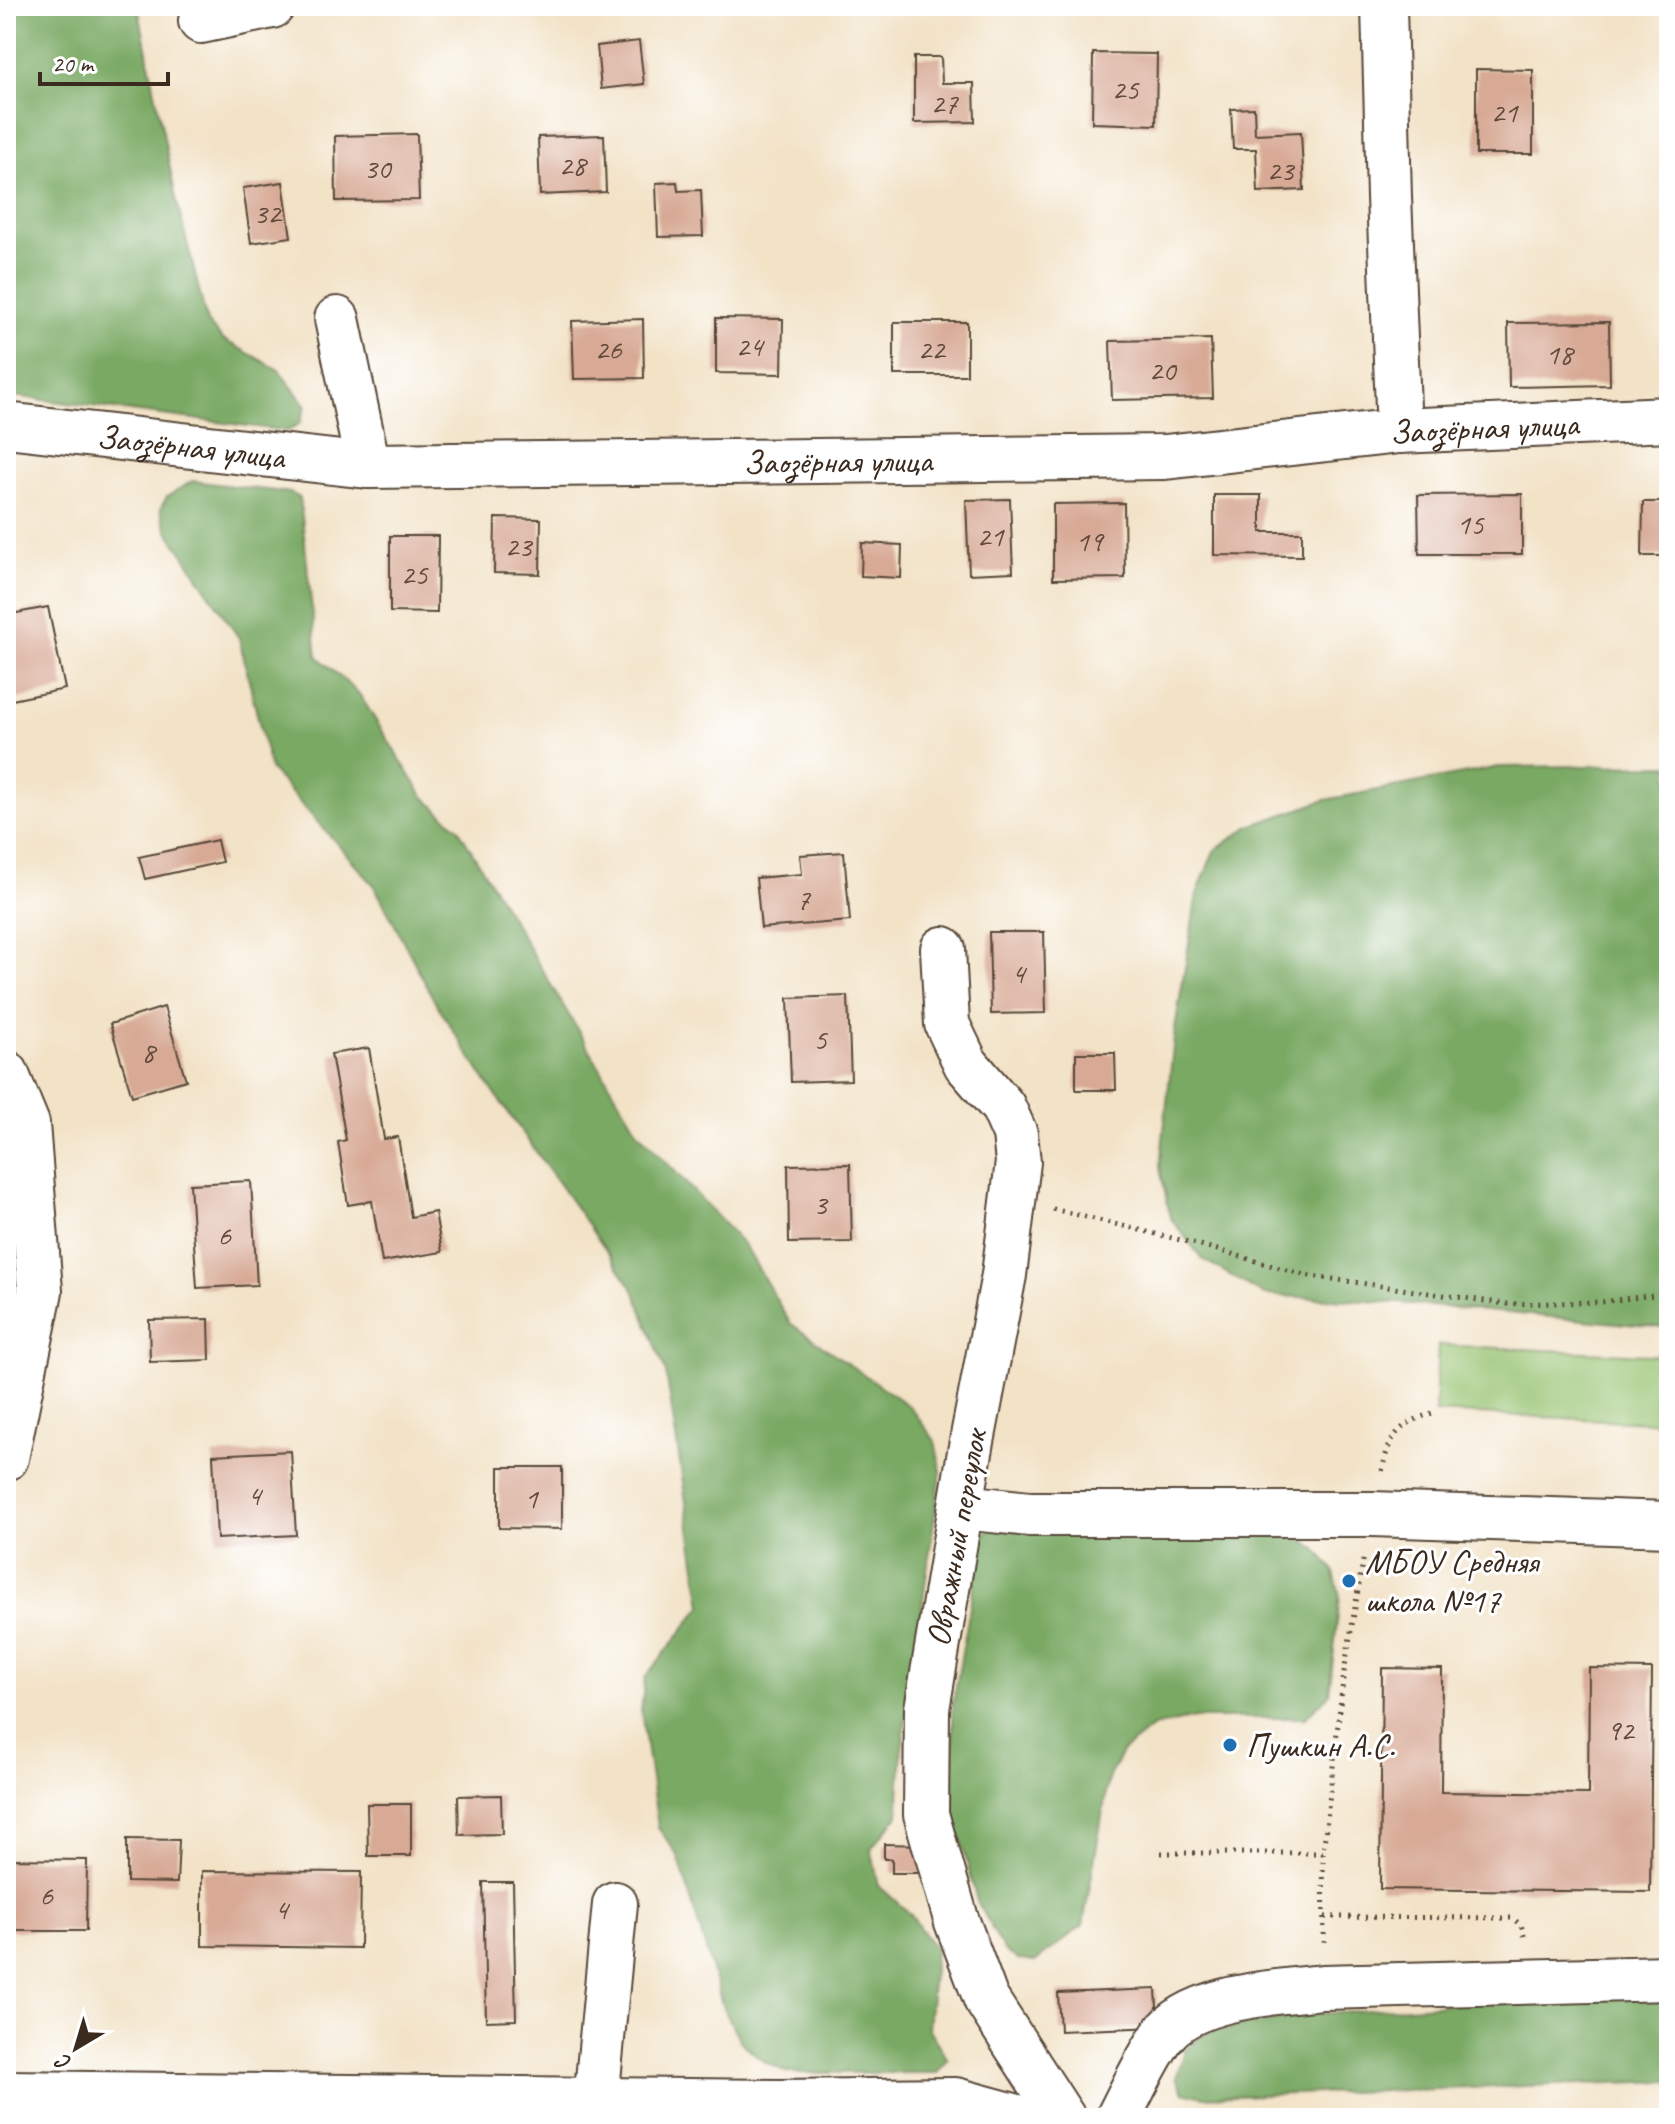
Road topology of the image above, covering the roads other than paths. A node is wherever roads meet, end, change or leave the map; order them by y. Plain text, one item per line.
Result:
1 (272, 6) edge
2 (1384, 6) edge
3 (201, 21) dead end
4 (337, 319) dead end
5 (1669, 419) edge
6 (6, 425) edge
7 (1399, 431) junction
8 (368, 466) junction
9 (943, 949) dead end
10 (6, 1073) edge
11 (6, 1458) edge
12 (962, 1507) junction
13 (1669, 1524) edge
14 (615, 1904) dead end
15 (1669, 1978) edge
16 (6, 2093) edge
17 (235, 2095) junction
18 (596, 2101) junction
19 (190, 2118) edge
20 (1021, 2118) edge
21 (1063, 2118) edge
22 (1118, 2118) edge

1 - 3 street
2 - 7 street
4 - 8 street
5 - 7 street, Заозёрная улица
6 - 8 street, Заозёрная улица
7 - 8 street, Заозёрная улица
9 - 12 street, Овражный переулок
10 - 11 street
12 - 13 street
12 - 21 street, Овражный переулок
14 - 18 street
15 - 22 street
16 - 17 street
17 - 18 street
17 - 19 street
18 - 20 street

